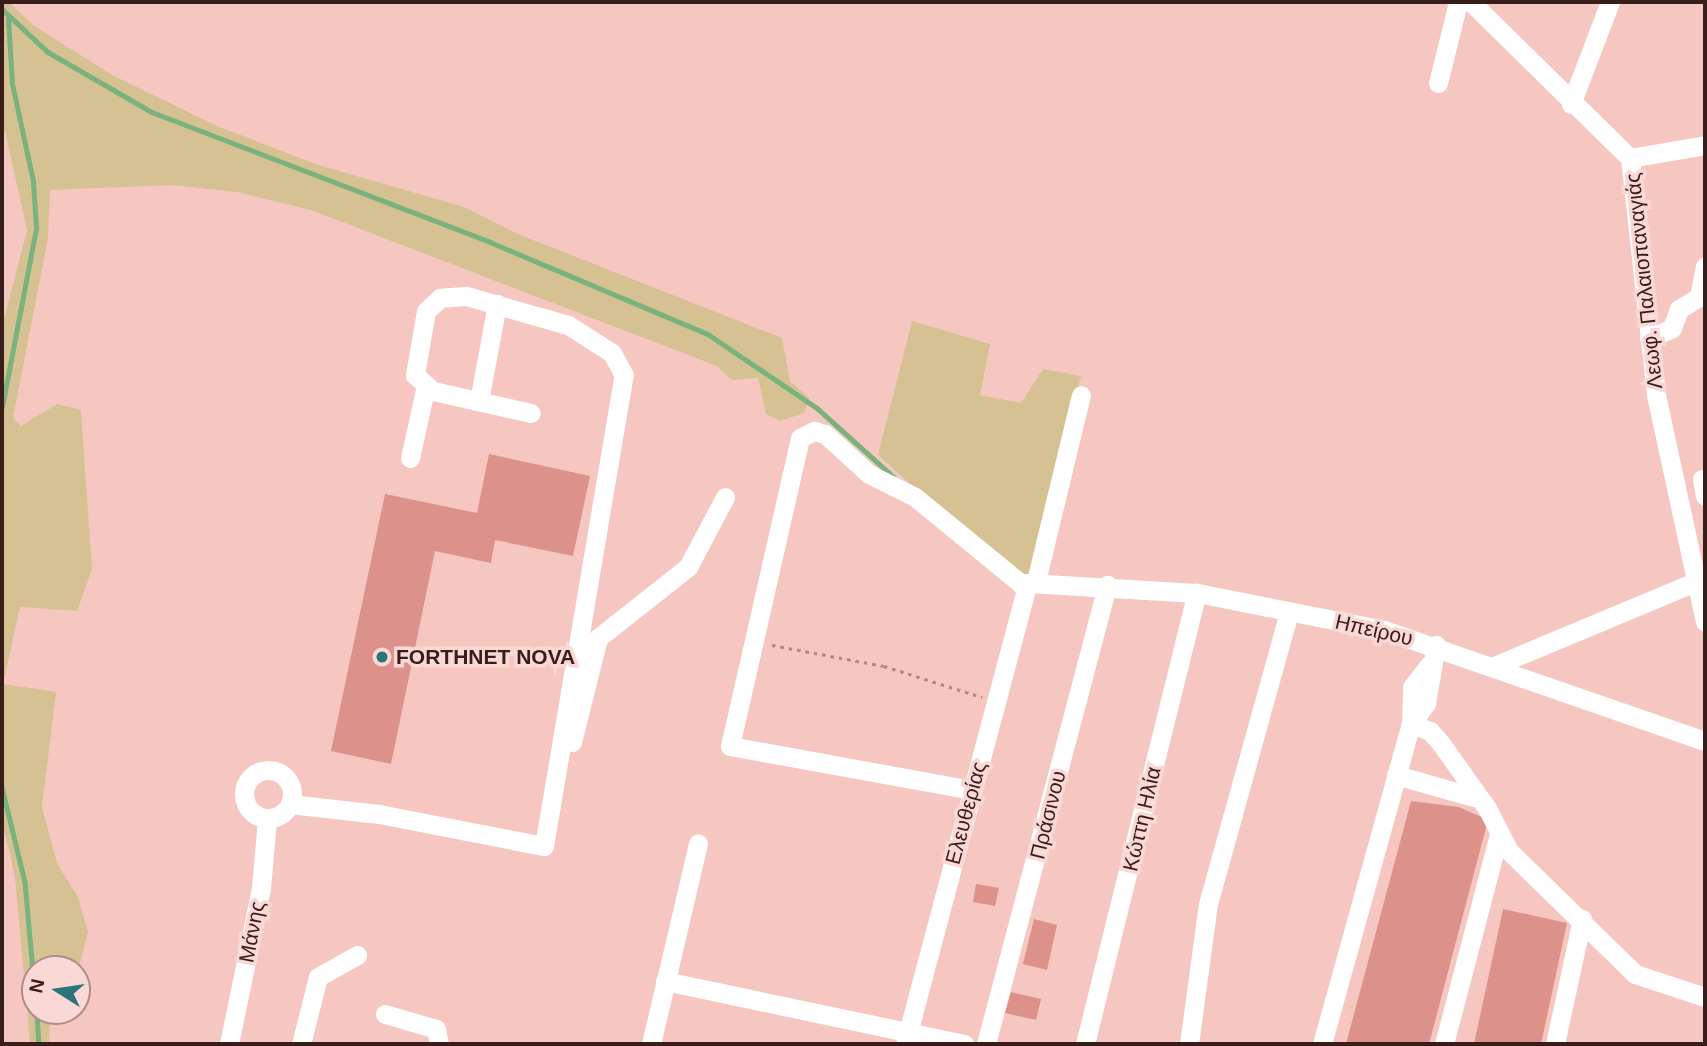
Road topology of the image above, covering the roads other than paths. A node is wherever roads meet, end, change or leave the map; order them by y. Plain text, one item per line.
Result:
1 (1458, 2) edge
2 (1471, 2) edge
3 (1610, 2) edge
4 (1438, 83) dead end
5 (1571, 104) junction
6 (1705, 145) edge
7 (1630, 158) junction
8 (1705, 267) edge
9 (496, 304) junction
10 (1649, 338) junction
11 (426, 385) junction
12 (1081, 395) dead end
13 (479, 401) junction
14 (531, 412) dead end
15 (410, 458) dead end
16 (725, 497) dead end
17 (1700, 580) edge
18 (1030, 584) junction
19 (1107, 585) junction
20 (1197, 593) junction
21 (1289, 611) junction
22 (1705, 622) edge
23 (1436, 645) junction
24 (1494, 666) junction
25 (1411, 723) junction
26 (1705, 741) edge
27 (1396, 775) junction
28 (972, 790) junction
29 (1474, 797) junction
30 (290, 804) junction
31 (267, 819) junction
32 (1499, 834) junction
33 (698, 843) dead end
34 (544, 846) junction
35 (1582, 919) junction
36 (357, 955) dead end
37 (665, 981) junction
38 (1705, 997) edge
39 (385, 1014) dead end
40 (907, 1037) edge
41 (229, 1044) edge
42 (301, 1044) edge
43 (439, 1044) edge
44 (651, 1044) edge
45 (964, 1044) edge
46 (986, 1044) edge
47 (1085, 1044) edge
48 (1189, 1044) edge
49 (1322, 1044) edge
50 (1444, 1044) edge
51 (1555, 1044) edge

1 - 4 street
2 - 5 street, Λεωφ. Παλαιοπαναγιάς
3 - 5 street
5 - 7 street, Λεωφ. Παλαιοπαναγιάς
6 - 7 street
7 - 10 street, Λεωφ. Παλαιοπαναγιάς
8 - 10 street
9 - 11 street
9 - 13 street
9 - 34 street
10 - 17 street, Λεωφ. Παλαιοπαναγιάς
11 - 13 street
11 - 15 street
12 - 18 street, Ελευθερίας
13 - 14 street
16 - 34 street
17 - 22 street, Λεωφ. Παλαιοπαναγιάς
17 - 24 street
18 - 19 street, Ηπείρου
18 - 28 street, Ελευθερίας
18 - 28 street
19 - 20 street, Ηπείρου
19 - 46 street, Πράσινου
20 - 21 street, Ηπείρου
20 - 47 street, Κώττη Ηλία
21 - 23 street, Ηπείρου
21 - 48 street
23 - 24 street, Ηπείρου
23 - 25 street
24 - 26 street, Ηπείρου
25 - 27 street
25 - 29 street
27 - 29 street
27 - 49 street
28 - 40 street, Ελευθερίας
29 - 32 street
30 - 31 street
30 - 31 street
30 - 34 street
31 - 41 street, Μάνης
32 - 35 street
32 - 50 street
33 - 37 street
35 - 38 street
35 - 51 street
36 - 42 street
37 - 40 street
37 - 44 street
39 - 43 street
40 - 45 street

